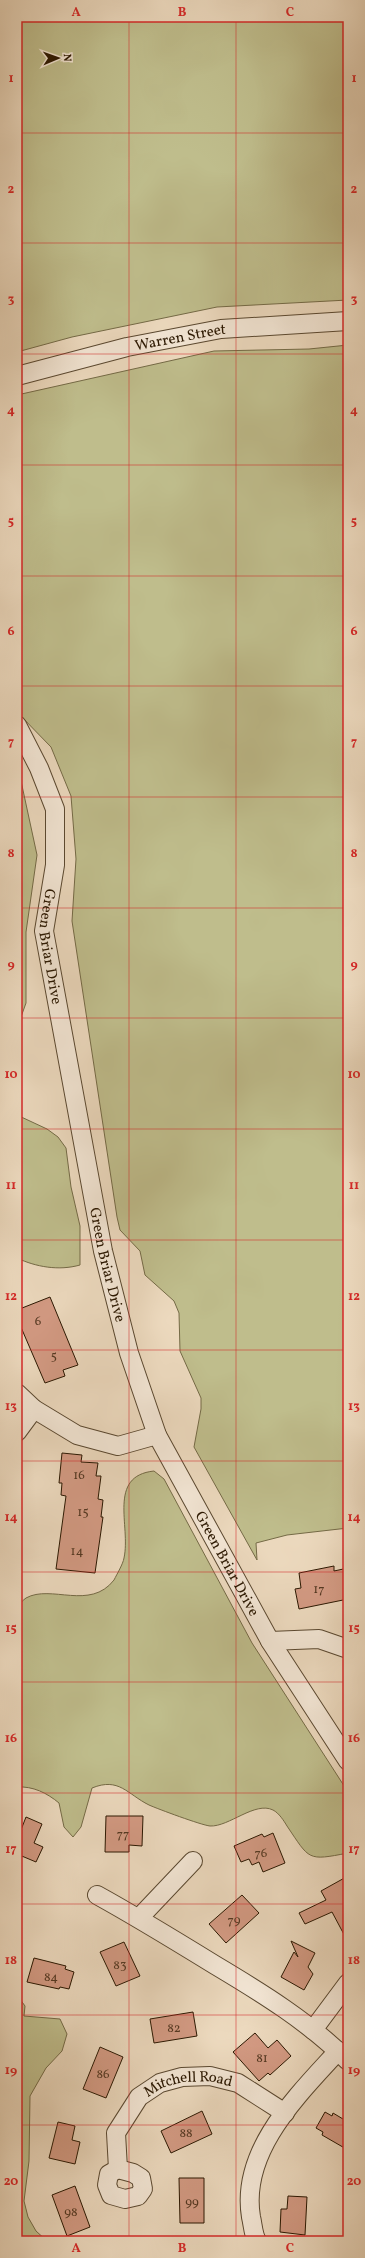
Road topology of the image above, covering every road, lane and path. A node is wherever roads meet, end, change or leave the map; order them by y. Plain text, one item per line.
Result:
1 (348, 321) edge
2 (17, 376) edge
3 (17, 726) edge
4 (17, 1393) edge
5 (34, 1409) junction
6 (17, 1432) edge
7 (157, 1434) junction
8 (270, 1641) junction
9 (348, 1649) edge
10 (348, 1761) edge
11 (193, 1861) dead end
12 (97, 1895) dead end
13 (139, 1918) junction
14 (348, 1982) edge
15 (313, 2030) junction
16 (343, 2056) edge
17 (284, 2113) junction
18 (118, 2169) dead end
19 (257, 2241) edge

1 - 2 street, Warren Street
3 - 7 street, Green Briar Drive
4 - 5 street
5 - 6 street
5 - 7 street
7 - 8 street, Green Briar Drive
8 - 9 street
8 - 10 street, Green Briar Drive
11 - 13 street
12 - 13 street
13 - 15 street
14 - 15 street
15 - 16 street
16 - 17 street
17 - 18 street, Mitchell Road
17 - 19 street

